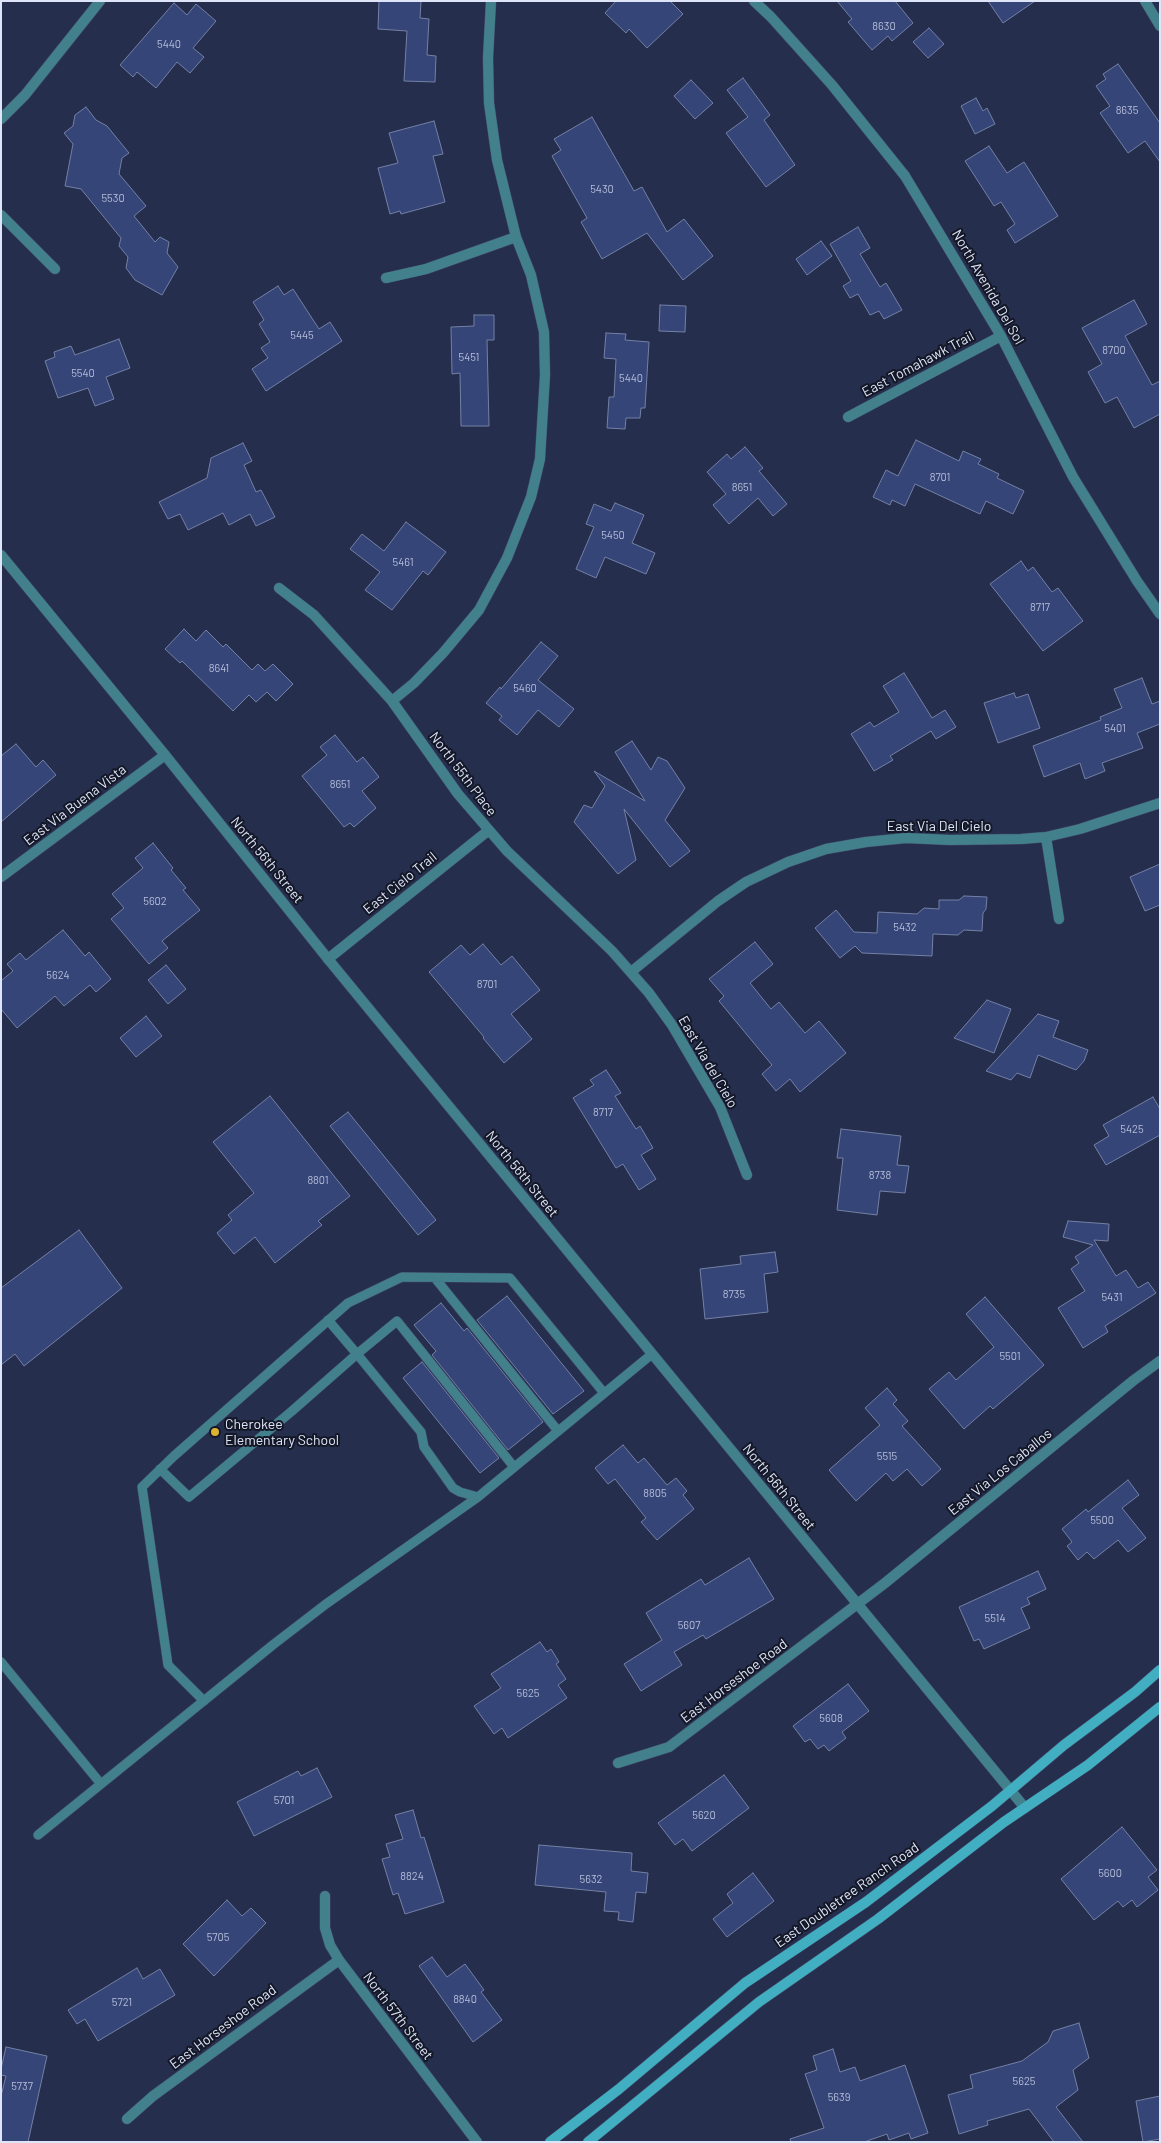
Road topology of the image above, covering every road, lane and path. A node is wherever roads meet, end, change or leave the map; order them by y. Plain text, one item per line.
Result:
1 (100, 1) edge
2 (492, 1) edge
3 (754, 1) edge
4 (1145, 1) edge
5 (1160, 26) edge
6 (1, 119) edge
7 (1, 216) edge
8 (516, 237) junction
9 (55, 269) dead end
10 (386, 278) dead end
11 (1001, 336) junction
12 (848, 417) dead end
13 (1, 555) edge
14 (279, 588) dead end
15 (1160, 614) edge
16 (392, 701) junction
17 (165, 754) junction
18 (1160, 803) edge
19 (489, 830) junction
20 (1046, 837) junction
21 (1, 877) edge
22 (1059, 919) dead end
23 (328, 959) junction
24 (631, 972) junction
25 (747, 1175) dead end
26 (435, 1278) junction
27 (328, 1320) junction
28 (357, 1354) junction
29 (652, 1354) junction
30 (1160, 1362) edge
31 (604, 1393) junction
32 (558, 1431) junction
33 (514, 1467) junction
34 (160, 1469) junction
35 (478, 1496) junction
36 (858, 1604) junction
37 (1, 1662) edge
38 (1160, 1670) edge
39 (204, 1701) junction
40 (1160, 1706) edge
41 (618, 1764) dead end
42 (100, 1784) junction
43 (1011, 1790) junction
44 (1025, 1808) junction
45 (38, 1835) dead end
46 (325, 1896) dead end
47 (339, 1960) junction
48 (127, 2119) dead end
49 (477, 2142) edge
50 (550, 2142) edge
51 (588, 2142) edge

1 - 6 street
2 - 8 street
3 - 11 street, North Avenida Del Sol
4 - 5 street
7 - 9 street
8 - 10 street
8 - 16 street
11 - 12 street, East Tomahawk Trail
11 - 15 street, North Avenida Del Sol
13 - 17 street, North 56th Street
14 - 16 street, North 55th Place
16 - 19 street, North 55th Place
17 - 21 street, East Via Buena Vista
17 - 23 street, North 56th Street
18 - 20 street, East Via Del Cielo
19 - 23 street, East Cielo Trail
19 - 24 street, North 55th Place
20 - 22 street
20 - 24 street, East Via Del Cielo
23 - 29 street, North 56th Street
24 - 25 street, East Via del Cielo
26 - 27 lane
26 - 31 lane
26 - 32 lane
27 - 28 lane
27 - 34 lane
28 - 33 lane
28 - 34 lane
28 - 35 lane
29 - 31 lane
29 - 36 street, North 56th Street
30 - 36 street, East Via Los Caballos
31 - 32 lane
32 - 33 lane
33 - 35 lane
34 - 39 lane
35 - 39 lane
36 - 41 street, East Horseshoe Road
36 - 43 street, North 56th Street
37 - 42 lane
38 - 43 main road, East Doubletree Ranch Road
39 - 42 lane
40 - 44 main road
42 - 45 lane
43 - 44 street, North 56th Street
43 - 50 main road, East Doubletree Ranch Road
44 - 51 main road
46 - 47 street, North 57th Street
47 - 48 street, East Horseshoe Road
47 - 49 street, North 57th Street

